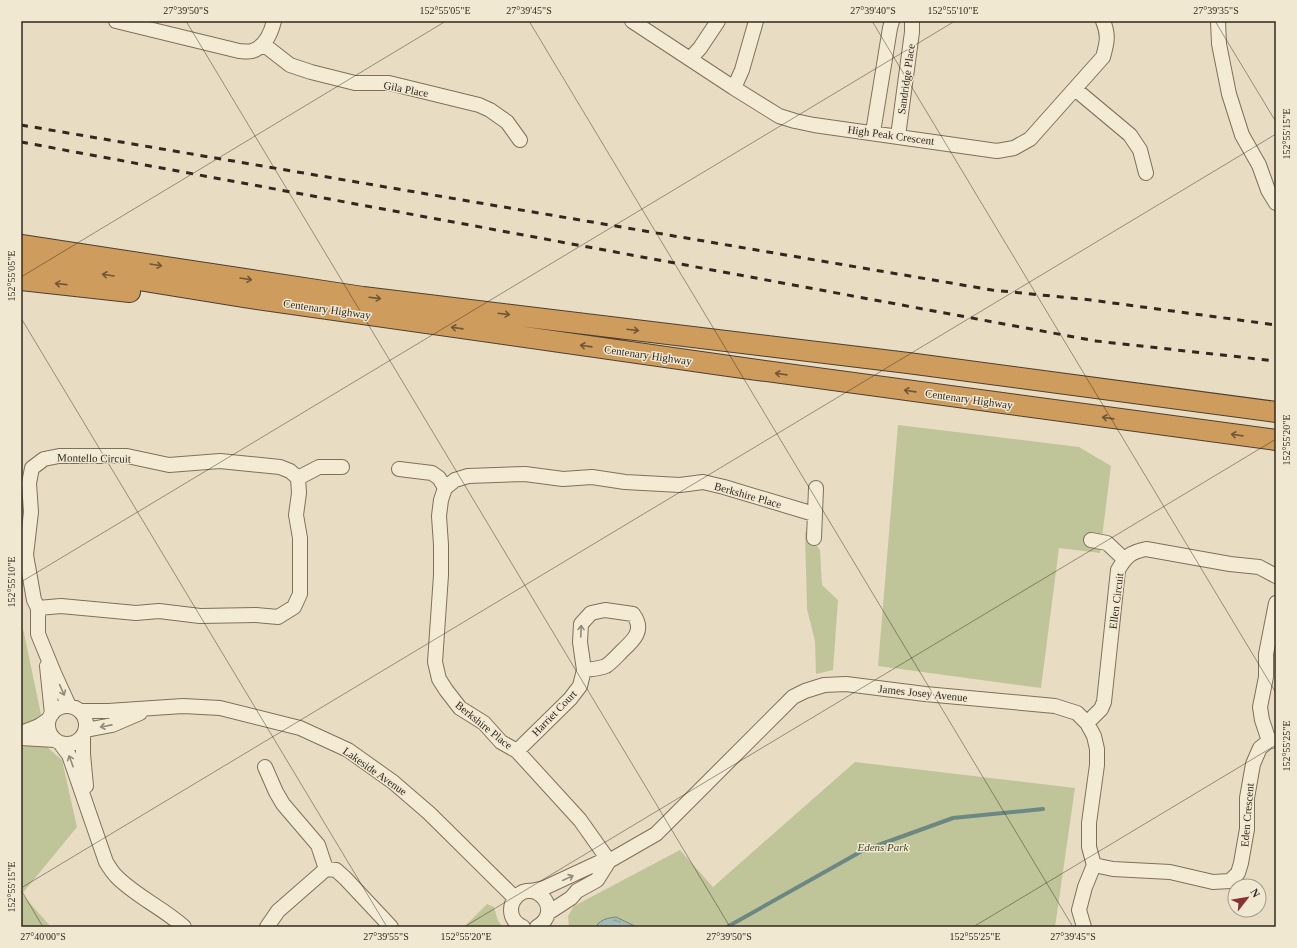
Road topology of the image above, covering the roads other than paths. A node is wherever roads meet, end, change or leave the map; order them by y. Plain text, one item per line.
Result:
1 (116, 21) edge
2 (274, 21) edge
3 (632, 21) edge
4 (718, 21) edge
5 (756, 21) edge
6 (892, 21) edge
7 (912, 21) edge
8 (1103, 21) edge
9 (1218, 21) edge
10 (262, 44) junction
11 (690, 59) junction
12 (734, 88) junction
13 (1075, 89) junction
14 (874, 132) junction
15 (898, 136) junction
16 (520, 140) dead end
17 (1259, 164) junction
18 (1146, 173) dead end
19 (1276, 186) edge
20 (1276, 203) edge
21 (21, 244) edge
22 (21, 261) edge
23 (21, 280) edge
24 (243, 297) junction
25 (1276, 412) edge
26 (1276, 440) edge
27 (342, 467) dead end
28 (399, 468) dead end
29 (298, 478) junction
30 (445, 488) junction
31 (816, 488) dead end
32 (814, 514) junction
33 (814, 538) dead end
34 (1091, 540) dead end
35 (1124, 559) junction
36 (1276, 576) edge
37 (1276, 603) edge
38 (38, 608) junction
39 (44, 648) junction
40 (584, 670) junction
41 (75, 708) junction
42 (151, 708) junction
43 (50, 716) junction
44 (1087, 723) junction
45 (21, 733) edge
46 (84, 733) junction
47 (21, 738) edge
48 (1273, 740) edge
49 (58, 742) junction
50 (517, 751) junction
51 (264, 766) dead end
52 (88, 808) junction
53 (609, 861) junction
54 (1094, 865) junction
55 (326, 869) junction
56 (531, 891) junction
57 (515, 898) junction
58 (548, 913) junction
59 (184, 927) edge
60 (267, 927) edge
61 (391, 927) edge
62 (523, 927) edge
63 (537, 927) edge
64 (1084, 927) edge

1 - 10 street
2 - 10 street
3 - 11 street, High Peak Crescent
4 - 11 street
5 - 12 street
6 - 14 street
7 - 15 street, Sandridge Place
8 - 13 street, High Peak Crescent
9 - 17 street
10 - 16 street, Gila Place
11 - 12 street, High Peak Crescent
12 - 14 street, High Peak Crescent
13 - 15 street, High Peak Crescent
13 - 18 street
14 - 15 street, High Peak Crescent
17 - 19 street
17 - 20 street
21 -> 25 highway, Centenary Highway
24 -> 22 highway, Centenary Highway
24 -> 23 highway
26 -> 24 highway, Centenary Highway
27 - 29 street
28 - 30 street
29 - 38 street
29 - 38 street, Montello Circuit
30 - 32 street, Berkshire Place
30 - 50 street, Berkshire Place
31 - 32 street
32 - 33 street
34 - 35 street
35 - 36 street, Ellen Circuit
35 - 44 street, Ellen Circuit
37 - 48 street
38 - 39 street, Montello Circuit
39 -> 41 street, Montello Circuit
39 - 43 street, Montello Circuit
40 -> 40 street, Harriet Court
40 - 50 street, Harriet Court
41 - 42 street, Lakeside Avenue
41 - 43 street
41 - 46 street
42 -> 46 street, Lakeside Avenue
42 - 57 street, Lakeside Avenue
43 - 45 street
43 - 49 street
44 - 53 street, James Josey Avenue
44 - 54 street, James Josey Avenue
46 - 49 street
46 - 52 street
47 - 49 street
48 - 54 street, Eden Crescent
52 -> 49 street
50 - 53 street, Berkshire Place
51 - 55 street
52 - 59 street
56 -> 53 street, James Josey Avenue
53 - 58 street, James Josey Avenue
54 - 64 street
55 - 60 street
55 - 61 street
56 - 57 street, James Josey Avenue
56 - 58 street
57 - 62 street
58 - 63 street, James Josey Avenue

